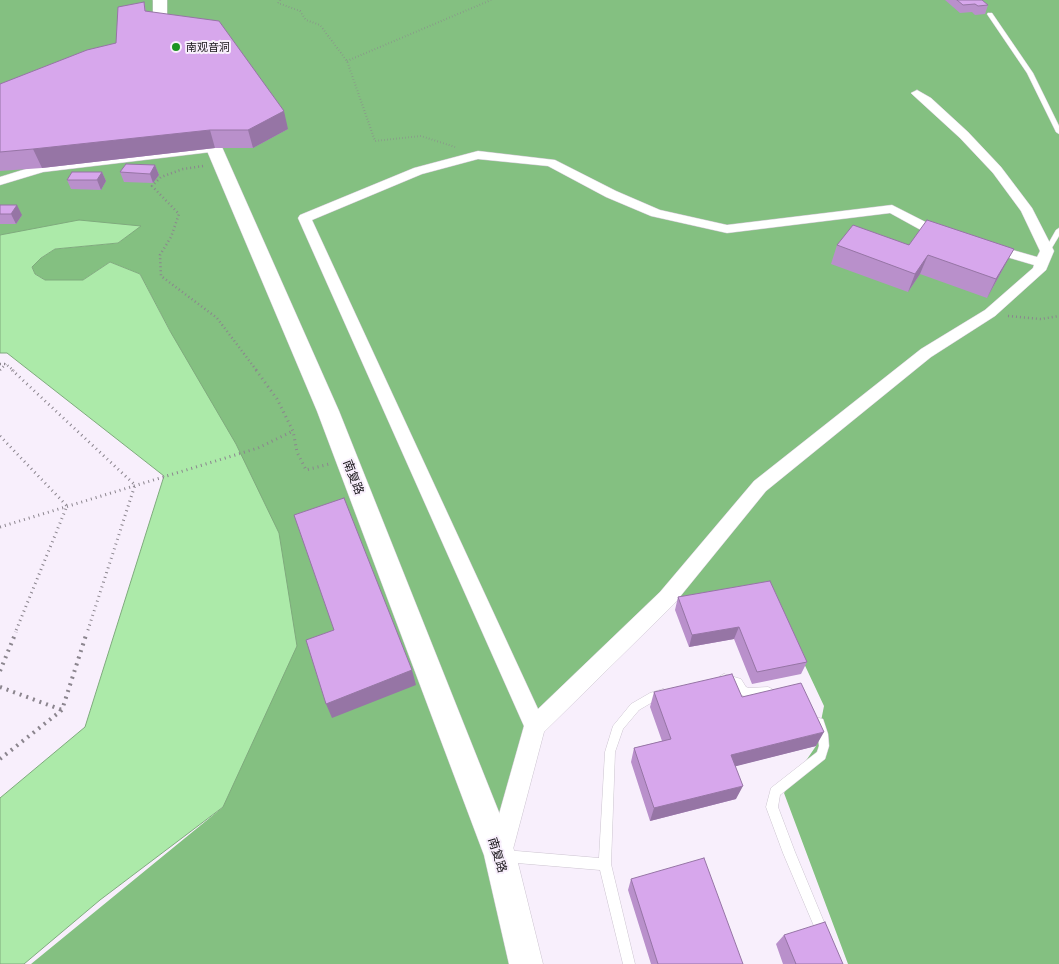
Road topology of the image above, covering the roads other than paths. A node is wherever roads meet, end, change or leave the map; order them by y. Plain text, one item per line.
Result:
1 (160, 0) edge
2 (990, 14) edge
3 (174, 62) edge
4 (917, 93) dead end
5 (190, 96) edge
6 (1059, 132) edge
7 (219, 156) junction
8 (0, 181) edge
9 (1059, 230) edge
10 (953, 239) edge
11 (972, 243) edge
12 (1044, 257) junction
13 (714, 681) edge
14 (671, 692) edge
15 (776, 692) edge
16 (813, 710) edge
17 (535, 726) junction
18 (500, 855) junction
19 (605, 864) junction
20 (829, 947) edge
21 (526, 964) edge
22 (629, 964) edge

1 - 3 street
2 - 6 lane
4 - 12 street
5 - 7 street, 南复路
7 - 8 street
7 - 18 street, 南复路
9 - 12 lane
10 - 17 street
11 - 12 street
12 - 17 street
13 - 15 lane
14 - 19 lane
16 - 20 lane
17 - 18 street
18 - 19 lane
18 - 21 street, 南复路
19 - 22 lane

